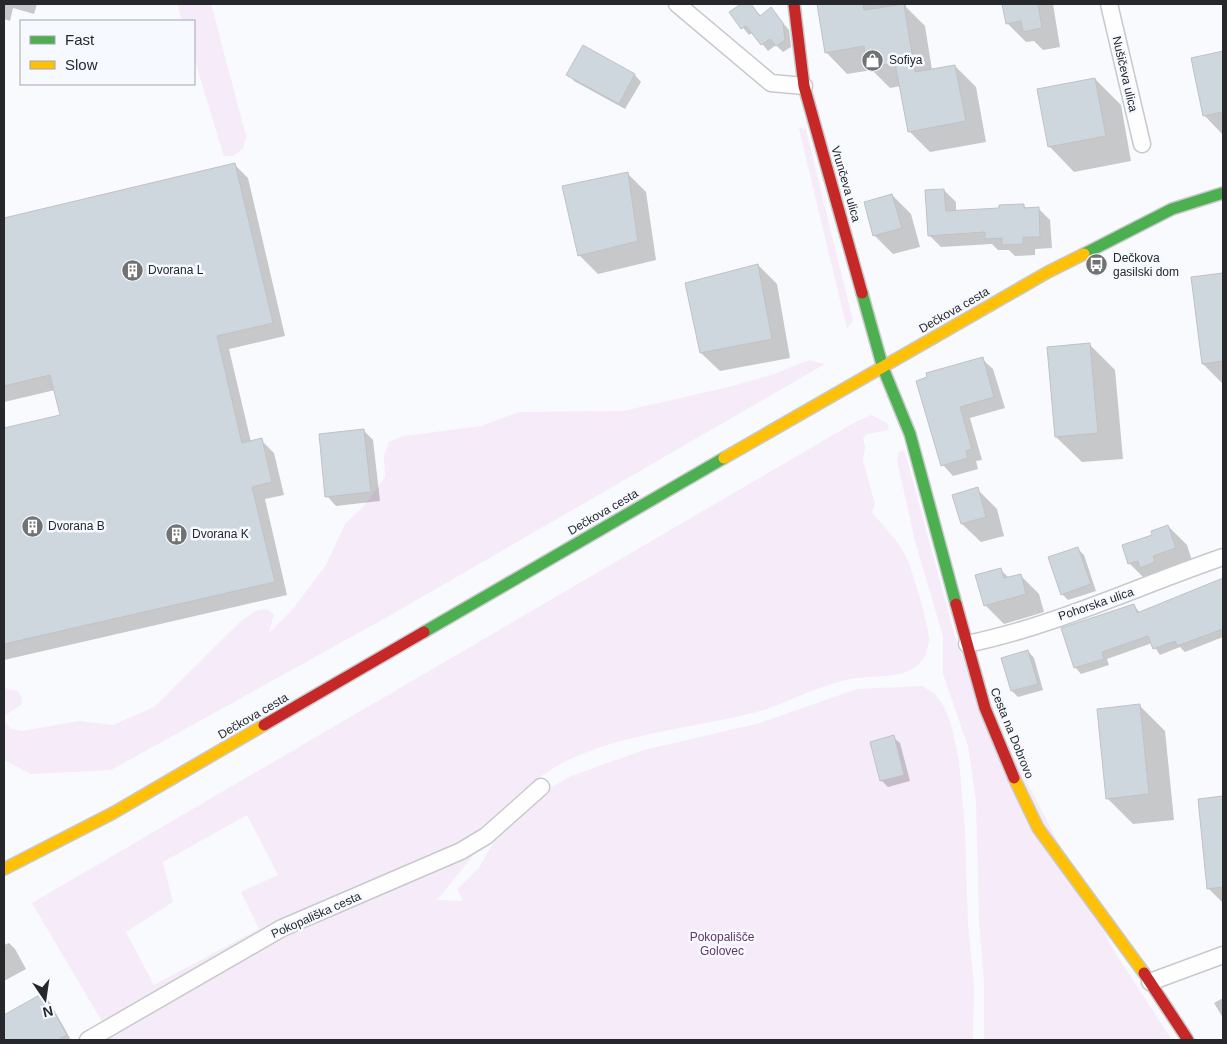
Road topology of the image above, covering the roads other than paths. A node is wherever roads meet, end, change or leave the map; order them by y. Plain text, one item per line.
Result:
1 (677, 4) edge
2 (794, 4) edge
3 (1109, 4) edge
4 (804, 86) junction
5 (1142, 144) dead end
6 (1223, 193) edge
7 (883, 368) junction
8 (1223, 557) edge
9 (967, 644) junction
10 (541, 787) dead end
11 (4, 869) edge
12 (1223, 955) edge
13 (1150, 982) junction
14 (88, 1040) edge
15 (1188, 1040) edge

1 - 4 street
2 - 4 street, Vrunčeva ulica
3 - 5 street, Nušičeva ulica
4 - 7 street, Vrunčeva ulica
6 - 7 street, Dečkova cesta
7 - 9 street, Cesta na Dobrovo
7 - 11 street, Dečkova cesta
8 - 9 street, Pohorska ulica
9 - 13 street, Cesta na Dobrovo
10 - 14 street, Pokopališka cesta
12 - 13 street
13 - 15 street, Cesta na Dobrovo

